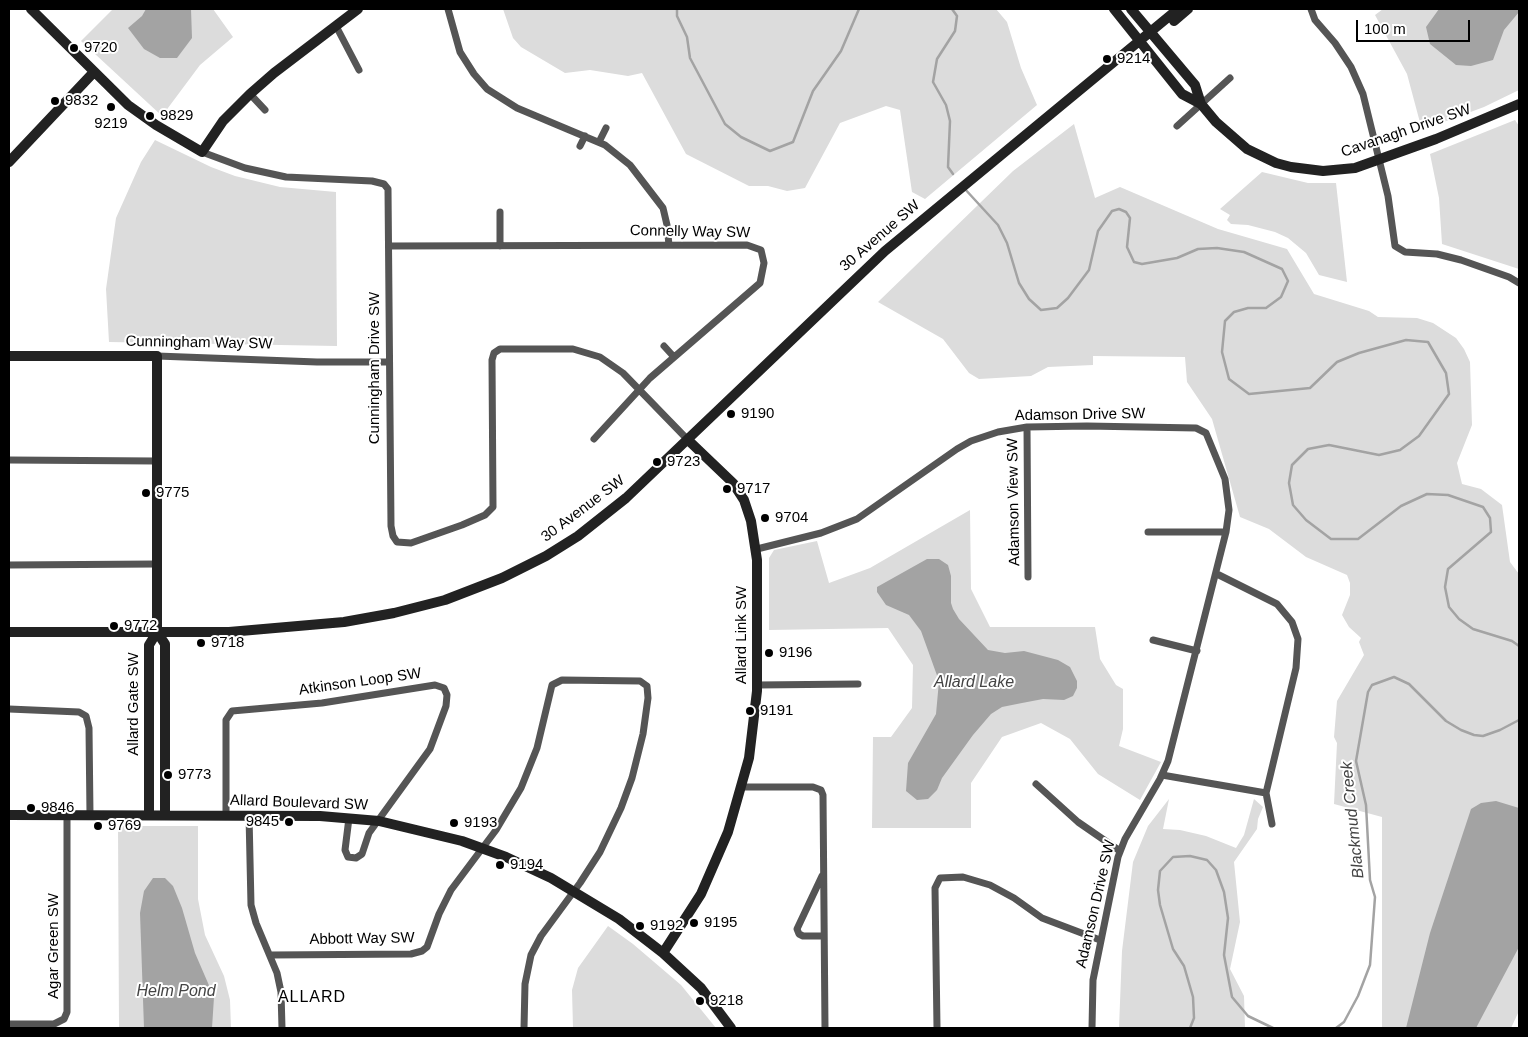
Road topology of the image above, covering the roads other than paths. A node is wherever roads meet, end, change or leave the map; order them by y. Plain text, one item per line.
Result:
1 (358, 9) edge
2 (448, 9) edge
3 (1114, 9) edge
4 (1131, 9) edge
5 (1178, 9) edge
6 (1188, 9) edge
7 (1311, 9) edge
8 (35, 10) edge
9 (336, 26) junction
10 (1151, 34) junction
11 (1142, 42) junction
12 (359, 70) dead end
13 (93, 72) junction
14 (1230, 78) dead end
15 (250, 94) junction
16 (1201, 104) junction
17 (1519, 104) edge
18 (265, 110) dead end
19 (1178, 126) dead end
20 (606, 128) dead end
21 (585, 136) junction
22 (599, 142) junction
23 (580, 146) dead end
24 (202, 152) junction
25 (1379, 160) junction
26 (9, 162) edge
27 (500, 212) dead end
28 (668, 245) junction
29 (390, 246) junction
30 (500, 246) junction
31 (1519, 283) edge
32 (664, 346) dead end
33 (9, 356) edge
34 (157, 356) junction
35 (674, 357) junction
36 (389, 362) junction
37 (639, 391) junction
38 (1026, 428) junction
39 (594, 439) dead end
40 (688, 440) junction
41 (9, 460) edge
42 (156, 461) junction
43 (1148, 532) dead end
44 (1226, 532) junction
45 (756, 549) junction
46 (156, 564) junction
47 (9, 565) edge
48 (1216, 574) junction
49 (1028, 577) dead end
50 (9, 632) edge
51 (157, 632) junction
52 (1154, 640) dead end
53 (1197, 651) junction
54 (858, 684) dead end
55 (757, 685) junction
56 (9, 709) edge
57 (1162, 775) junction
58 (1036, 784) dead end
59 (742, 787) junction
60 (1266, 793) junction
61 (9, 815) edge
62 (67, 815) junction
63 (90, 815) junction
64 (149, 815) junction
65 (165, 815) junction
66 (226, 815) junction
67 (249, 815) junction
68 (349, 818) junction
69 (379, 821) junction
70 (1272, 824) dead end
71 (482, 848) junction
72 (1120, 851) junction
73 (824, 873) junction
74 (575, 891) junction
75 (824, 936) junction
76 (1100, 940) junction
77 (663, 953) junction
78 (271, 955) junction
79 (9, 1024) edge
80 (282, 1028) edge
81 (524, 1028) edge
82 (731, 1028) edge
83 (825, 1028) edge
84 (937, 1028) edge
85 (1092, 1028) edge

1 - 9 street
2 - 21 street
3 - 11 street, Cavanagh Drive SW
4 - 10 street, Cavanagh Drive SW
5 - 10 street, 30 Avenue SW
6 - 10 street, 30 Avenue SW
7 - 25 street
8 - 13 street, Cunningham Drive SW
9 - 12 street
9 - 15 street
10 - 11 street, 30 Avenue SW
10 - 16 street, Cavanagh Drive SW
11 - 16 street, Cavanagh Drive SW
11 - 40 street, 30 Avenue SW
13 - 24 street, Cunningham Drive SW
13 - 26 street
14 - 16 street
15 - 18 street
15 - 24 street
16 - 19 street
16 - 25 street, Cavanagh Drive SW
17 - 25 street, Cavanagh Drive SW
20 - 22 street
21 - 22 street
21 - 23 street
22 - 28 street
24 - 29 street, Cunningham Drive SW
25 - 31 street
27 - 30 street
28 - 30 street, Connelly Way SW
28 - 35 street, Connelly Way SW
29 - 30 street, Connelly Way SW
29 - 36 street, Cunningham Drive SW
32 - 35 street
33 - 34 street, Cunningham Way SW
34 - 36 street, Cunningham Way SW
34 - 42 street
35 - 37 street, Connelly Way SW
36 - 37 street, Cunningham Drive SW
37 - 39 street
37 - 40 street, Cunningham Drive SW
38 - 44 street, Adamson Drive SW
38 - 45 street, Adamson Drive SW
38 - 49 street, Adamson View SW
40 - 45 street, Allard Link SW
40 - 51 street, 30 Avenue SW
41 - 42 street
42 - 46 street
43 - 44 street
44 - 48 street, Adamson Drive SW
45 - 55 street, Allard Link SW
46 - 47 street
46 - 51 street
48 - 53 street, Adamson Drive SW
48 - 60 street
50 - 51 street, 30 Avenue SW
51 - 64 street, Allard Gate SW
51 - 65 street, Allard Gate SW
52 - 53 street
53 - 57 street, Adamson Drive SW
54 - 55 street
55 - 59 street, Allard Link SW
56 - 63 street
57 - 60 street
57 - 72 street, Adamson Drive SW
58 - 72 street
59 - 73 street
59 - 77 street, Allard Link SW
60 - 70 street
61 - 62 street, Allard Boulevard SW
62 - 63 street, Allard Boulevard SW
62 - 79 street, Agar Green SW
63 - 64 street, Allard Boulevard SW
64 - 65 street, Allard Boulevard SW
65 - 66 street, Allard Boulevard SW
66 - 67 street, Allard Boulevard SW
66 - 69 street, Atkinson Loop SW
67 - 68 street, Allard Boulevard SW
67 - 78 street
68 - 69 street, Allard Boulevard SW
68 - 69 street
69 - 71 street, Allard Boulevard SW
71 - 74 street, Allard Boulevard SW
71 - 74 street
71 - 78 street, Abbott Way SW
72 - 76 street, Adamson Drive SW
73 - 75 street
73 - 75 street
74 - 77 street, Allard Boulevard SW
74 - 81 street
75 - 83 street
76 - 84 street
76 - 85 street, Adamson Drive SW
77 - 82 street, Allard Boulevard SW
78 - 80 street

